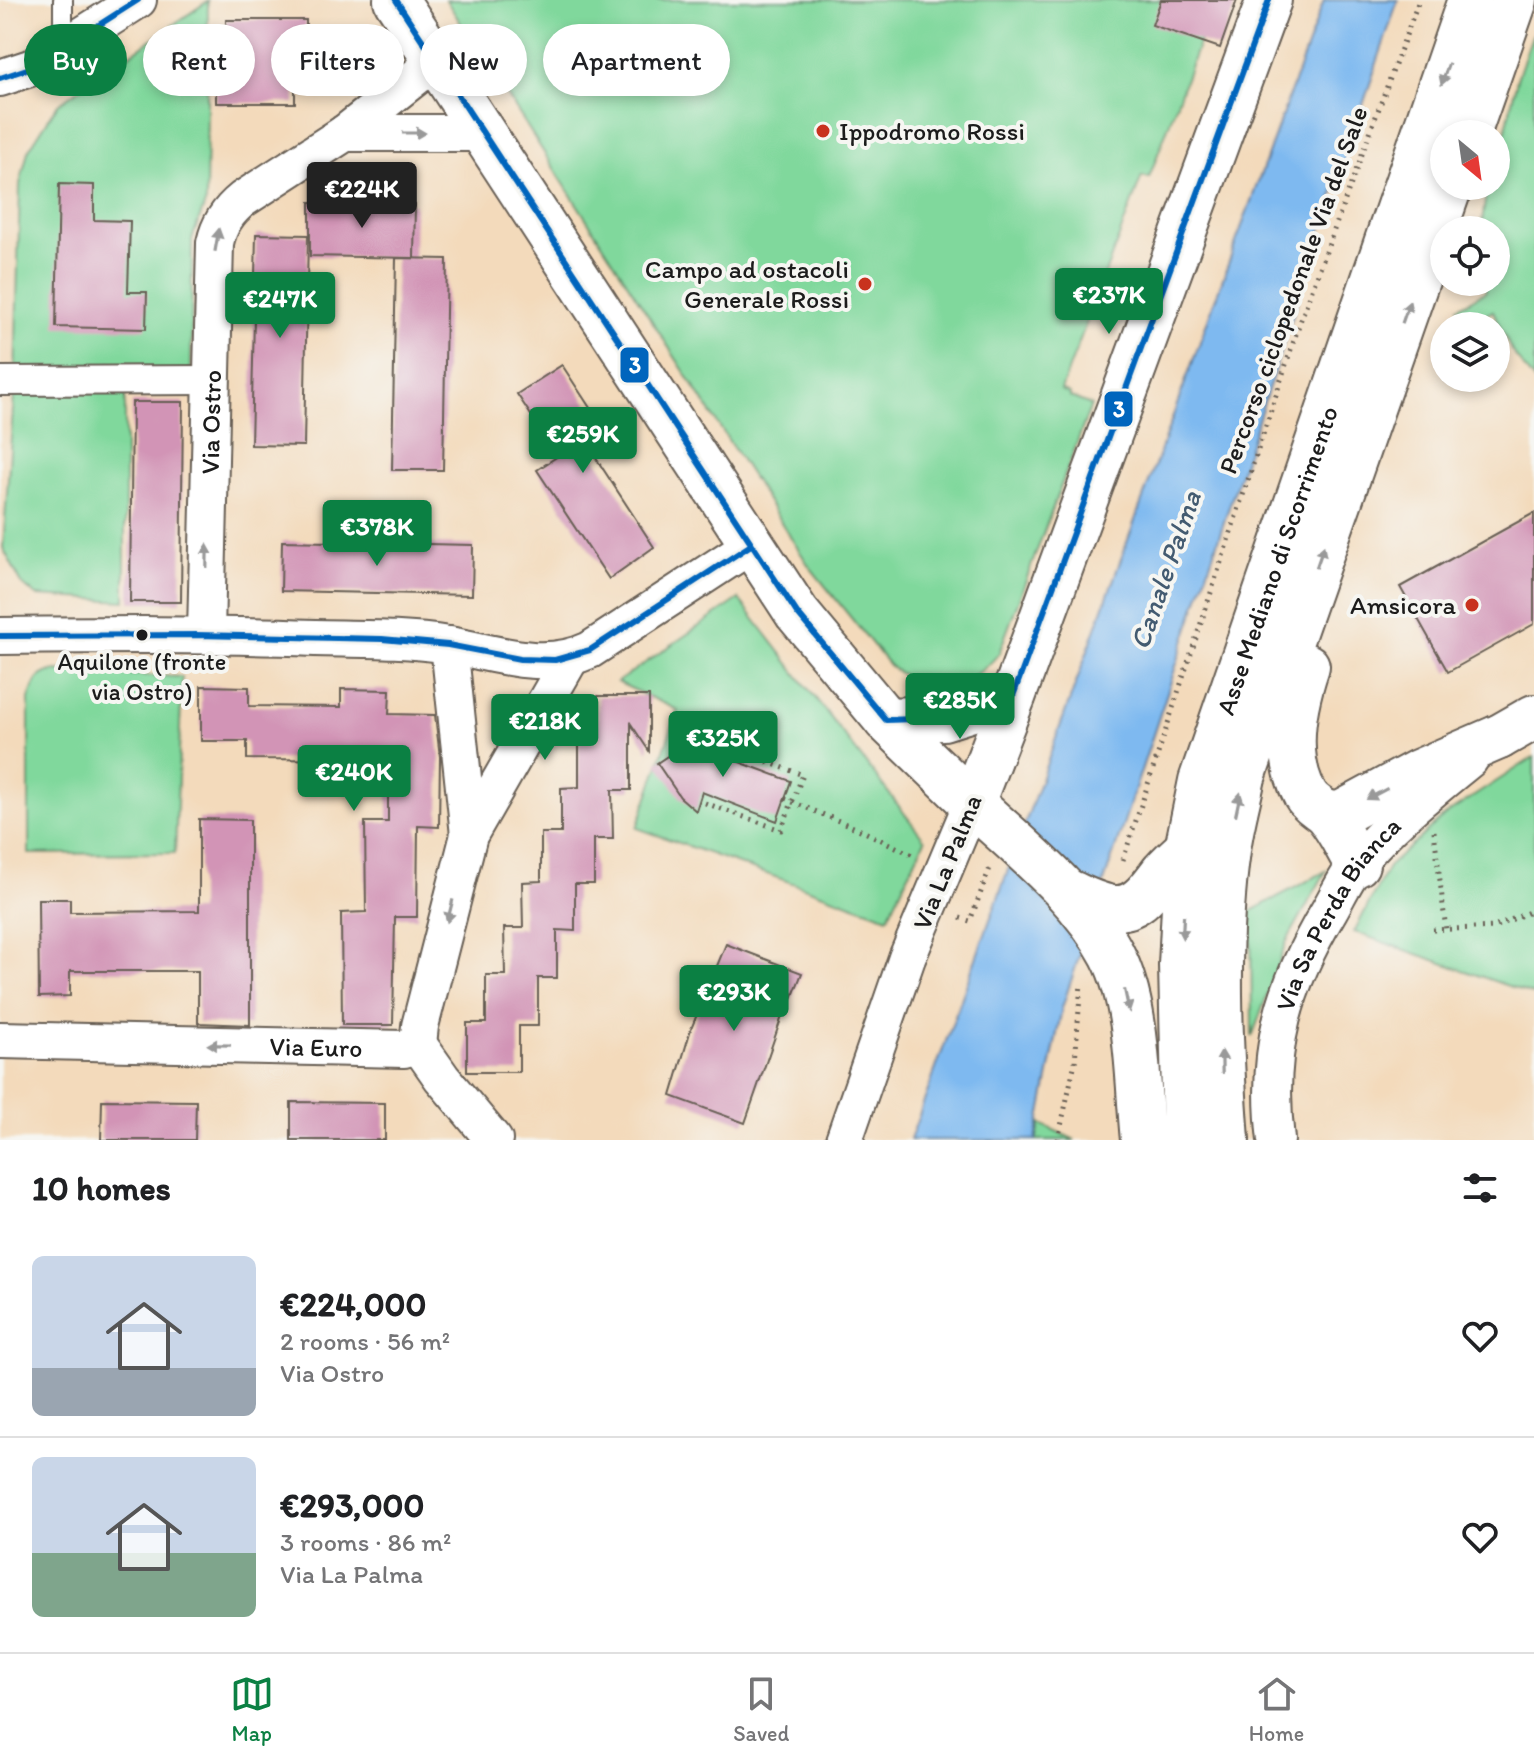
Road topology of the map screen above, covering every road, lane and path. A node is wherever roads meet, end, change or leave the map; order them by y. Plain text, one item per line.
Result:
1 (63, 0) edge
2 (138, 0) edge
3 (396, 0) edge
4 (1269, 0) edge
5 (1419, 0) edge
6 (1470, 0) edge
7 (1515, 0) edge
8 (63, 24) edge
9 (100, 24) edge
10 (420, 37) edge
11 (24, 70) edge
12 (420, 74) edge
13 (0, 78) edge
14 (459, 96) edge
15 (1473, 120) edge
16 (345, 133) junction
17 (483, 133) junction
18 (1445, 200) edge
19 (212, 380) junction
20 (0, 381) edge
21 (751, 545) junction
22 (1299, 615) junction
23 (206, 634) junction
24 (0, 636) edge
25 (449, 645) junction
26 (570, 659) junction
27 (1013, 696) junction
28 (886, 720) junction
29 (1516, 727) edge
30 (727, 747) dead end
31 (785, 799) dead end
32 (793, 802) junction
33 (705, 803) dead end
34 (1327, 814) junction
35 (985, 815) junction
36 (1433, 826) dead end
37 (469, 835) junction
38 (1187, 849) junction
39 (1357, 864) junction
40 (943, 870) junction
41 (1096, 899) junction
42 (1534, 910) edge
43 (1433, 930) dead end
44 (1446, 930) junction
45 (1081, 981) dead end
46 (0, 1040) edge
47 (418, 1044) junction
48 (494, 1140) edge
49 (844, 1140) edge
50 (1058, 1140) edge
51 (1143, 1140) edge
52 (1185, 1140) edge
53 (1227, 1140) edge
54 (1276, 1140) edge

1 - 8 lane
2 - 9 street
3 - 10 main road
4 - 27 main road, Via La Palma
5 - 41 path, Percorso ciclopedonale Via del Sale
6 -> 38 main road, Asse Mediano di Scorrimento
7 - 15 main road
11 - 13 street
12 - 16 street, Via Ostro
14 - 17 main road
16 -> 17 street
19 -> 16 street, Via Ostro
17 - 21 main road
22 -> 18 main road, Asse Mediano di Scorrimento
19 - 20 street
23 -> 19 street, Via Ostro
21 - 26 street
21 - 28 main road
22 - 34 main road
53 -> 22 main road, Asse Mediano di Scorrimento
23 - 24 street
23 - 25 street
25 - 26 street
25 - 37 street
26 - 37 street
27 - 28 main road
27 - 35 main road, Via La Palma
28 - 35 main road
29 -> 34 main road
29 - 39 street, Via Sa Perda Bianca
30 - 32 path
31 - 32 path
32 - 33 path
32 - 40 path
34 - 39 main road
35 - 40 street, Via La Palma
35 - 41 main road
36 - 44 path
37 -> 47 street
38 - 41 main road
38 -> 52 main road, Asse Mediano di Scorrimento
39 - 54 street, Via Sa Perda Bianca
40 - 49 street, Via La Palma
41 -> 51 main road
42 - 44 path
43 - 44 path
45 - 50 path
47 -> 46 street, Via Euro
47 - 48 street

